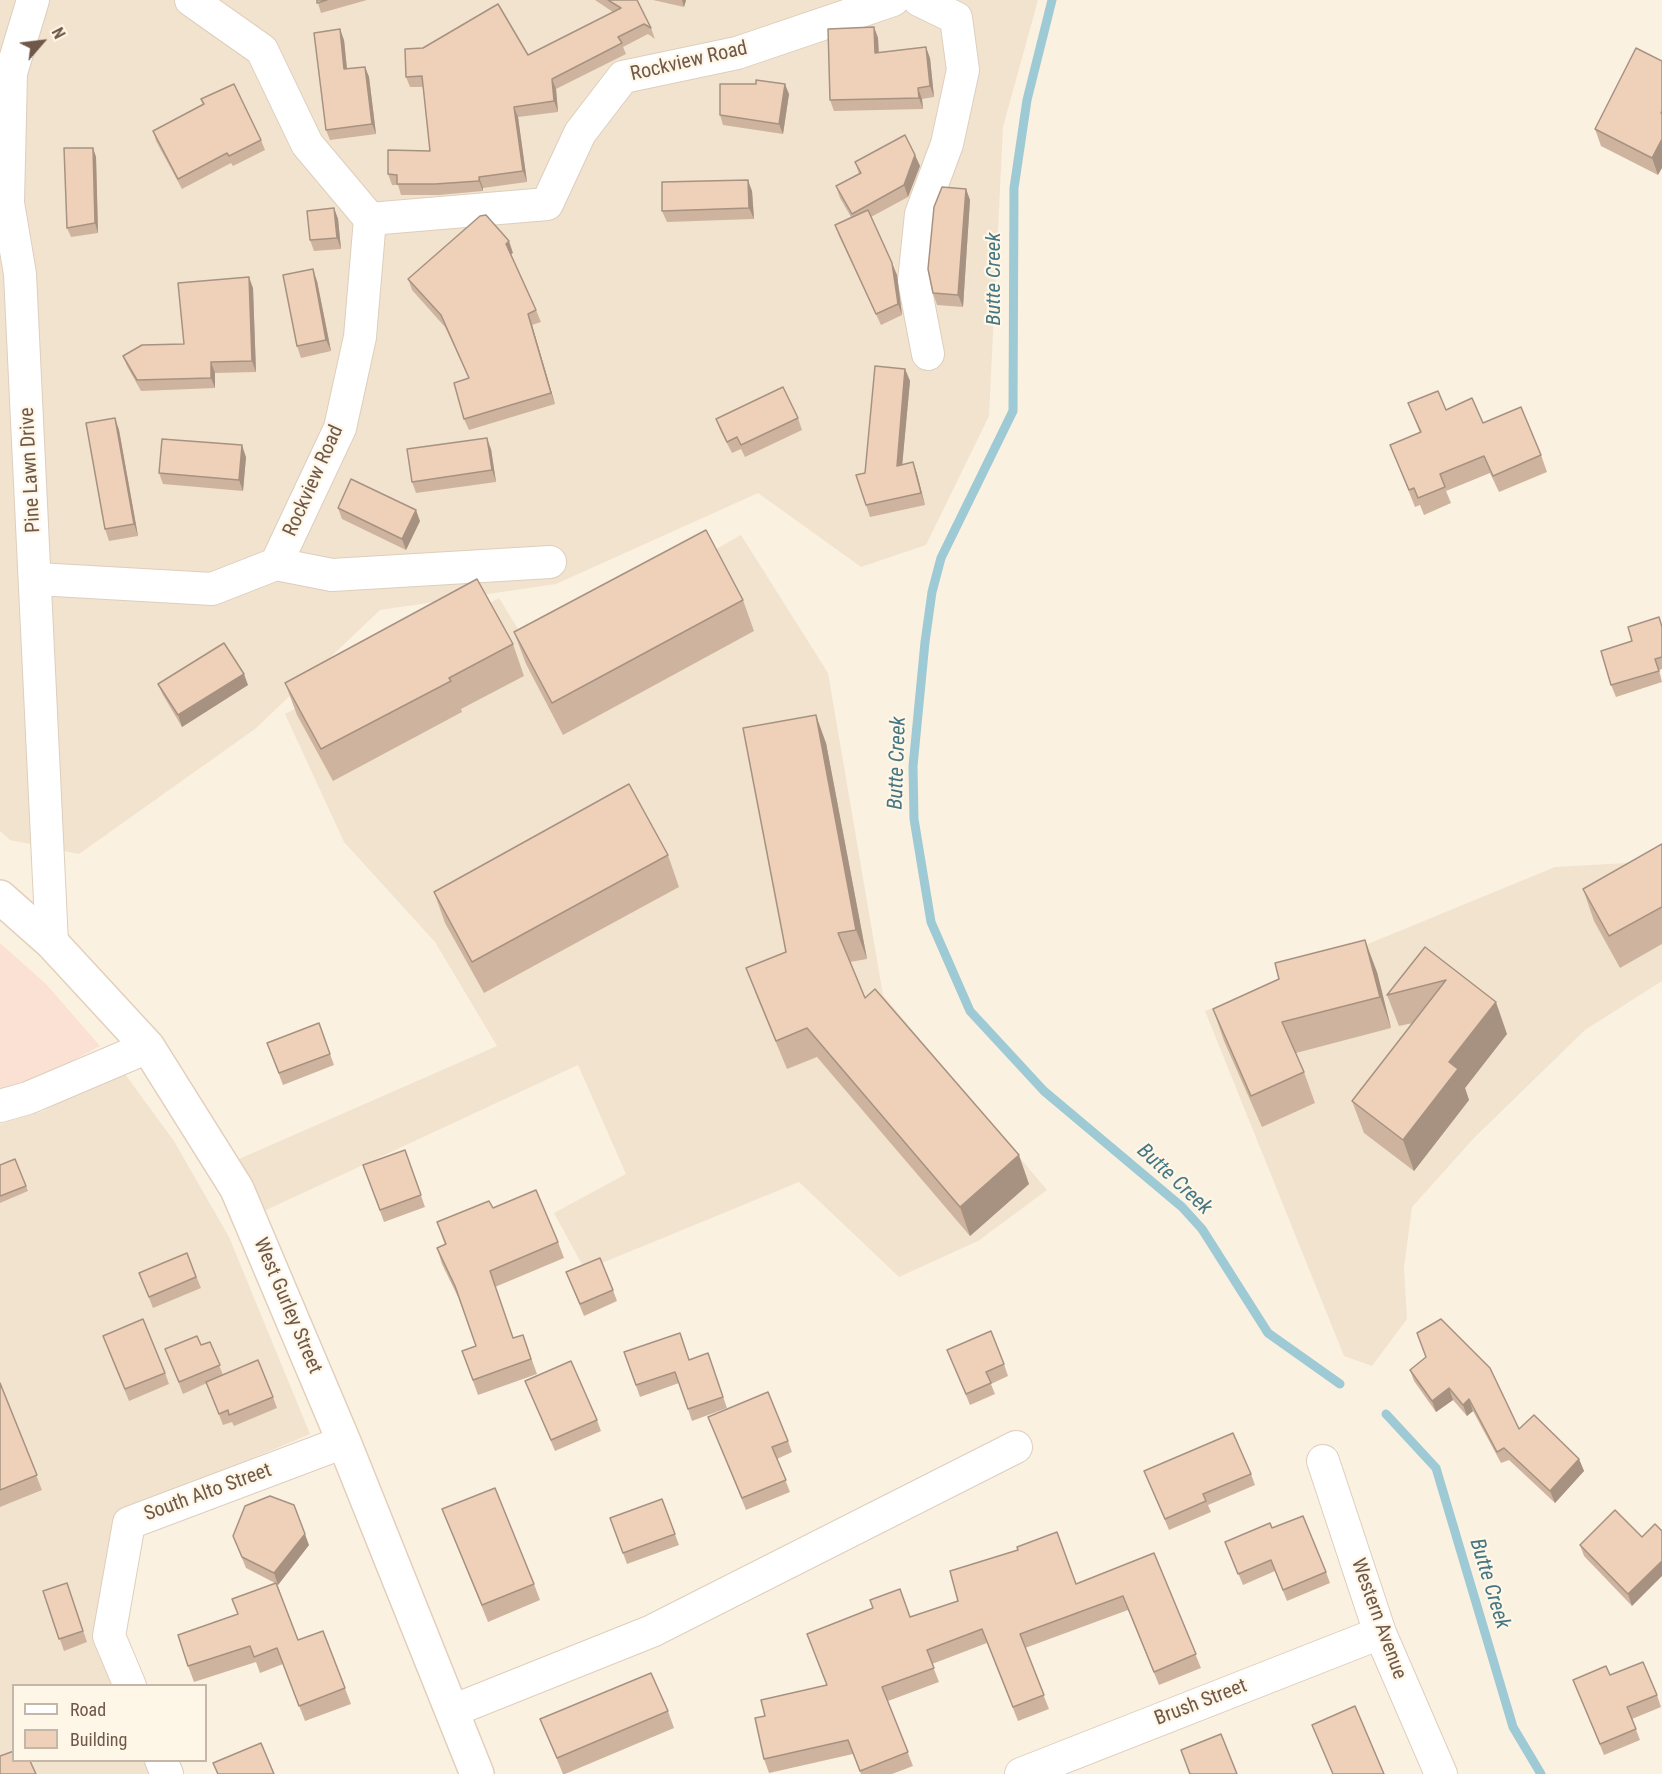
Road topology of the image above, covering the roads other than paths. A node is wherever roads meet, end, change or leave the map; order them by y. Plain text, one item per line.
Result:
1 (33, 0) edge
2 (190, 0) edge
3 (893, 0) edge
4 (919, 0) edge
5 (4, 202) edge
6 (370, 219) junction
7 (10, 275) edge
8 (928, 354) dead end
9 (550, 562) dead end
10 (276, 564) junction
11 (37, 579) junction
12 (0, 897) edge
13 (52, 944) junction
14 (148, 1047) junction
15 (0, 1106) edge
16 (344, 1442) junction
17 (1016, 1447) dead end
18 (1323, 1461) dead end
19 (1380, 1633) junction
20 (129, 1684) edge
21 (452, 1711) junction
22 (477, 1774) edge
23 (1021, 1774) edge
24 (1441, 1774) edge

1 - 5 street, Pine Lawn Drive
2 - 6 street
3 - 6 street, Rockview Road
4 - 8 street
5 - 7 street, Pine Lawn Drive
6 - 10 street, Rockview Road
7 - 11 street, Pine Lawn Drive
9 - 10 street, Rockview Road
10 - 11 street
11 - 13 street, Pine Lawn Drive
12 - 13 main road, West Gurley Street
13 - 14 main road, West Gurley Street
14 - 15 street
14 - 16 main road, West Gurley Street
16 - 20 street, South Alto Street
16 - 21 main road, West Gurley Street
17 - 21 street
18 - 19 street, Western Avenue
19 - 23 street, Brush Street
19 - 24 street, Western Avenue
21 - 22 main road, West Gurley Street

